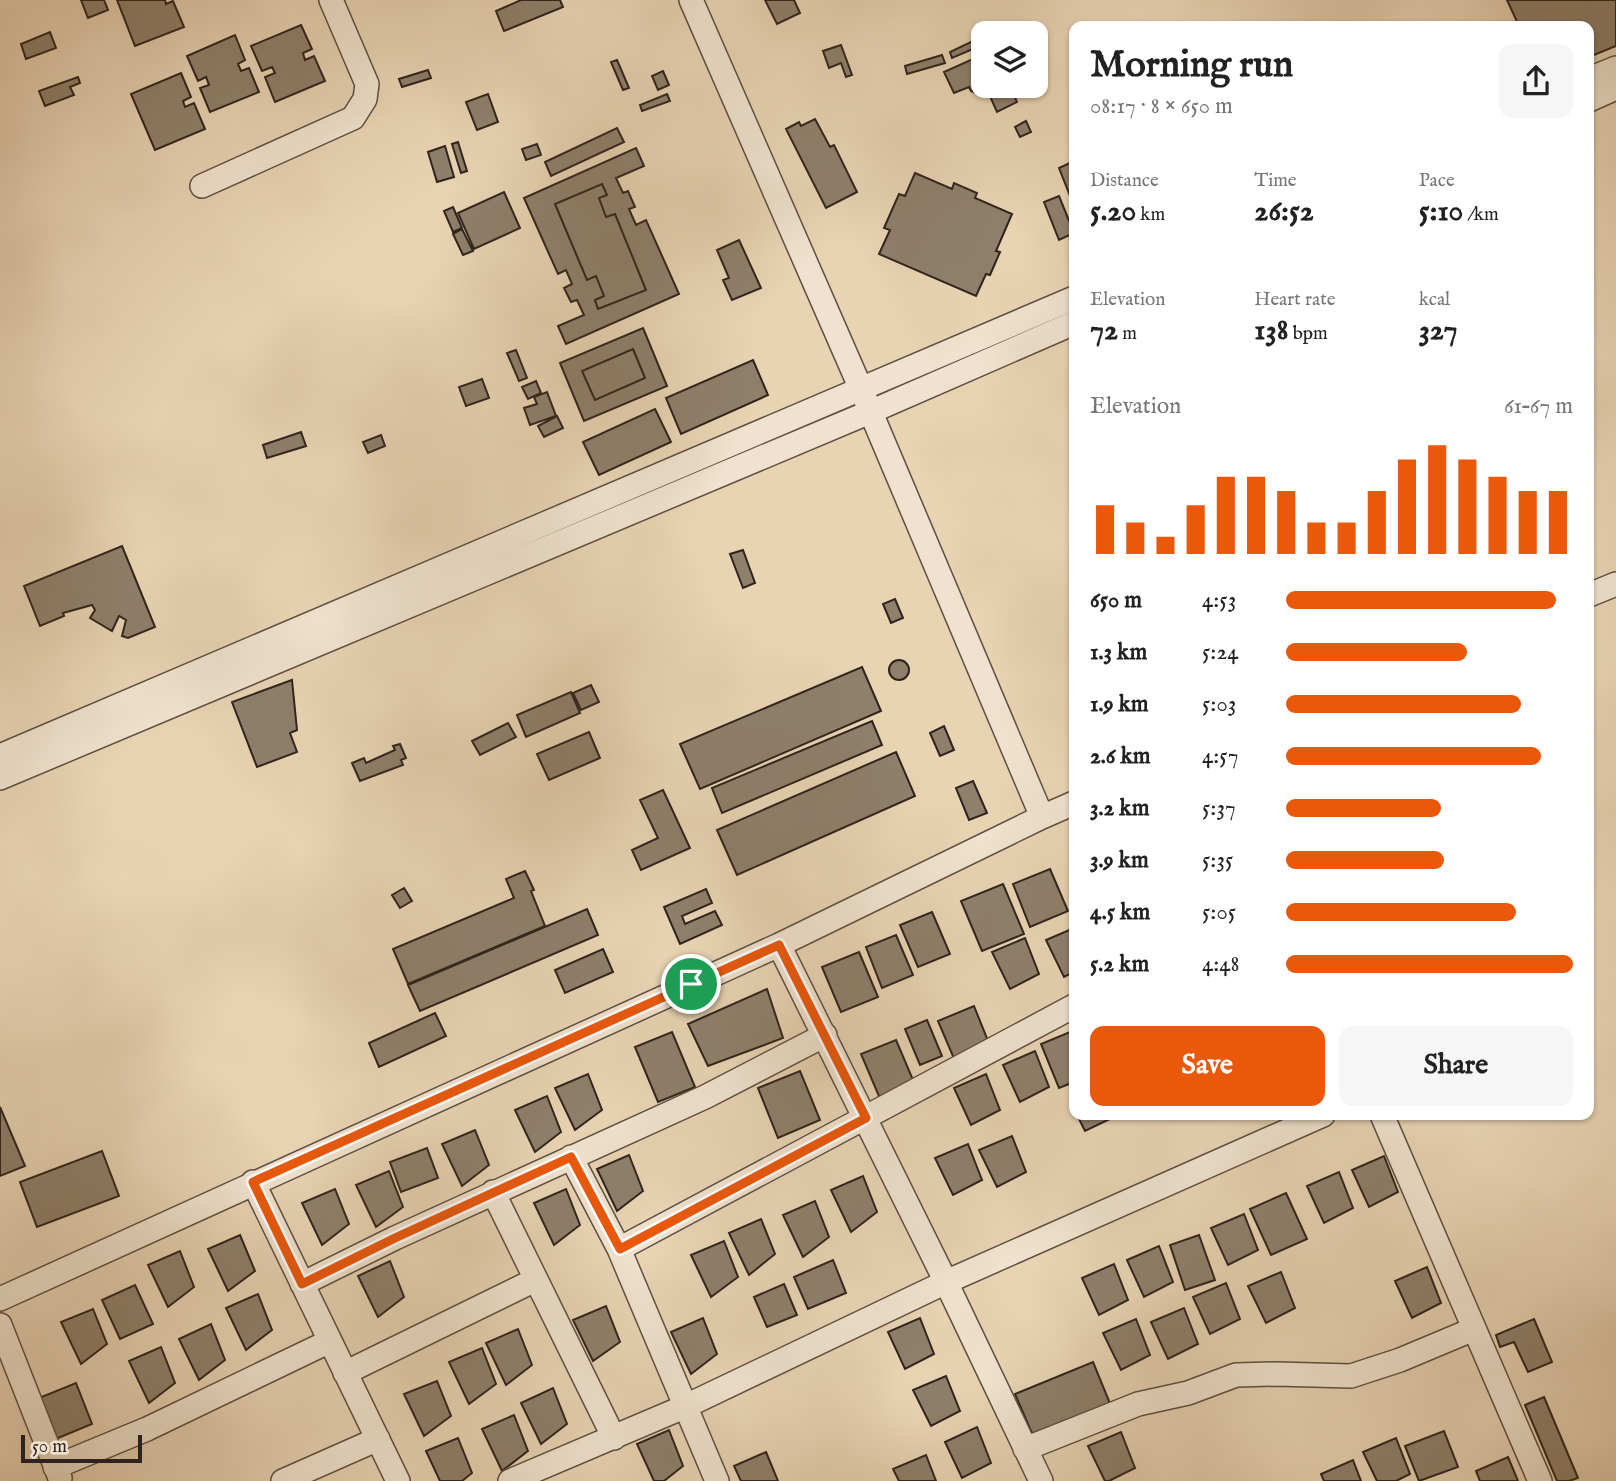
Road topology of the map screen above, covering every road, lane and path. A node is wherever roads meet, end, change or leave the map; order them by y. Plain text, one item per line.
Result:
1 (331, 0) edge
2 (691, 0) edge
3 (1616, 68) edge
4 (1594, 77) edge
5 (1616, 88) edge
6 (1594, 98) edge
7 (201, 186) dead end
8 (1069, 300) edge
9 (1069, 325) edge
10 (860, 389) junction
11 (870, 412) junction
12 (1616, 584) edge
13 (1594, 593) edge
14 (0, 755) edge
15 (0, 778) edge
16 (1069, 805) edge
17 (1042, 817) junction
18 (779, 945) junction
19 (1069, 1009) edge
20 (825, 1035) junction
21 (866, 1118) junction
22 (1312, 1120) edge
23 (1384, 1120) edge
24 (571, 1157) junction
25 (253, 1182) junction
26 (493, 1192) junction
27 (620, 1249) junction
28 (535, 1280) junction
29 (946, 1282) junction
30 (302, 1284) junction
31 (0, 1298) edge
32 (0, 1325) edge
33 (1474, 1329) junction
34 (330, 1341) junction
35 (345, 1373) junction
36 (684, 1407) junction
37 (614, 1438) junction
38 (378, 1439) junction
39 (1025, 1449) junction
40 (58, 1474) edge
41 (283, 1481) edge
42 (398, 1481) edge
43 (510, 1481) edge
44 (717, 1481) edge
45 (1041, 1481) edge
46 (1540, 1481) edge

1 - 7 street
2 - 10 street
3 - 4 street
5 - 6 street
8 - 10 street
9 - 11 street
10 - 11 street
10 - 14 street
11 - 15 street
11 - 17 street
12 - 13 street
16 - 17 street
17 - 18 street
18 - 20 street
18 - 25 street
19 - 21 street
20 - 21 street
20 - 24 street
21 - 27 street
21 - 29 street
22 - 29 street
23 - 33 street
24 - 26 street
24 - 27 street
25 - 30 street
25 - 31 street
26 - 28 street
26 - 30 street
27 - 36 street
28 - 35 street
28 - 37 street
29 - 36 street
29 - 39 street
30 - 34 street
32 - 40 street
33 - 39 street
33 - 46 street
34 - 35 street
34 - 40 street
35 - 38 street
36 - 37 street
36 - 44 street
37 - 43 street
38 - 41 street
38 - 42 street
39 - 45 street

